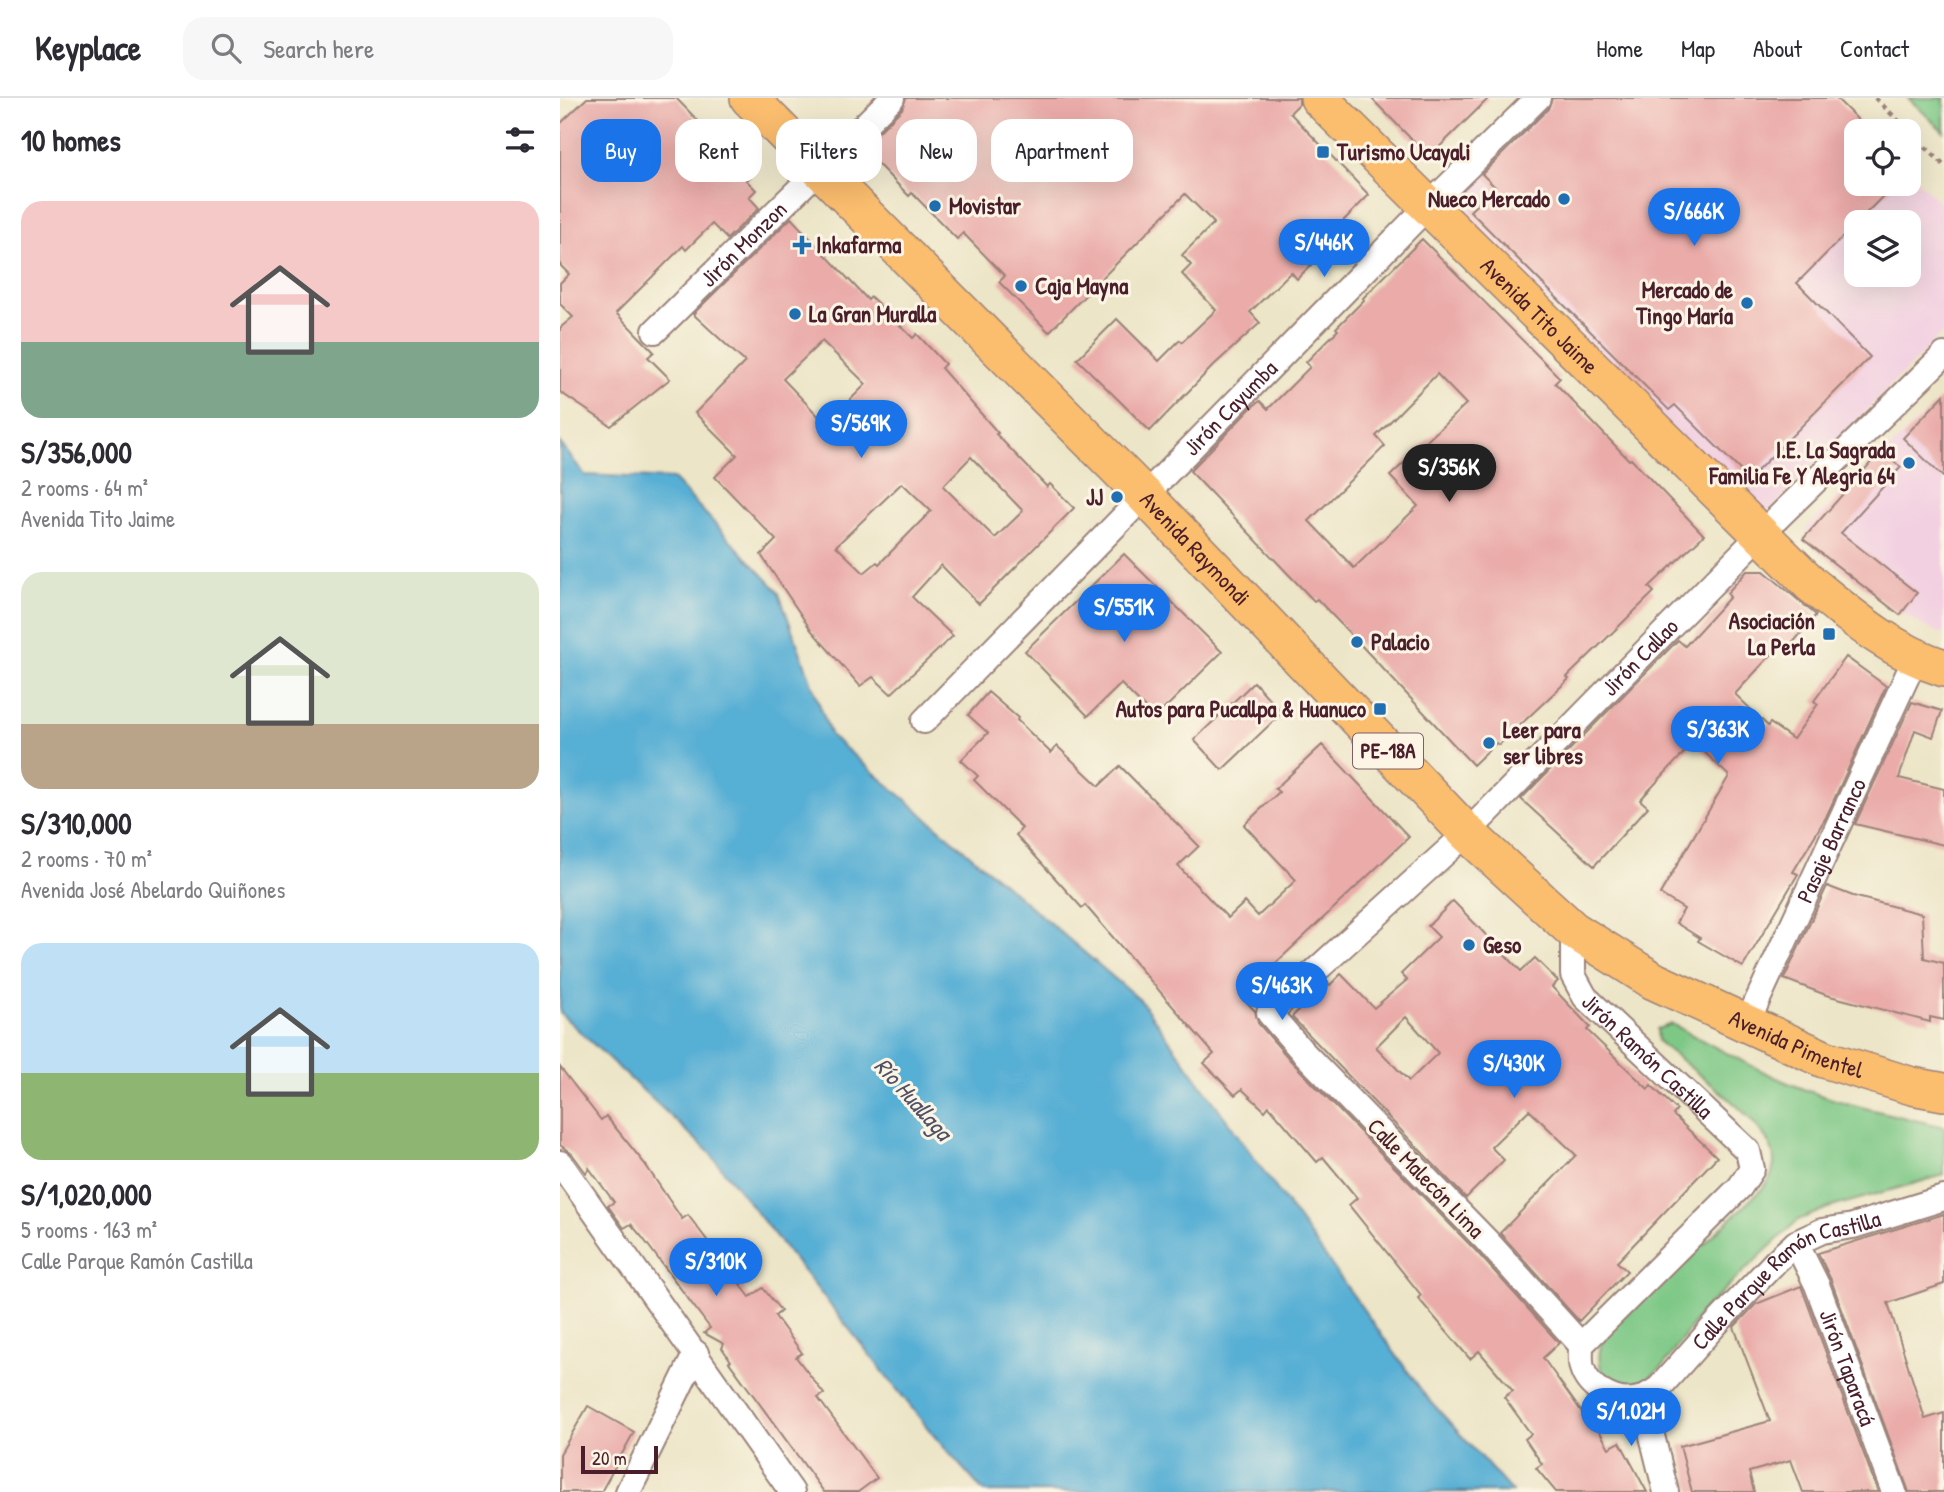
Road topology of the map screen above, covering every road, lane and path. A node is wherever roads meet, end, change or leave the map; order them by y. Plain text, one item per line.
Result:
1 (749, 98) edge
2 (892, 98) edge
3 (1319, 98) edge
4 (1538, 98) edge
5 (1875, 98) edge
6 (871, 119) edge
7 (776, 125) edge
8 (1944, 165) edge
9 (808, 182) edge
10 (832, 182) edge
11 (1427, 207) junction
12 (655, 331) dead end
13 (1944, 355) edge
14 (1144, 495) junction
15 (1761, 534) junction
16 (1930, 664) edge
17 (924, 720) dead end
18 (1467, 833) junction
19 (1573, 930) junction
20 (1654, 981) joint
21 (1269, 1013) joint
22 (1747, 1023) junction
23 (1944, 1092) edge
24 (560, 1163) edge
25 (1944, 1198) edge
26 (1796, 1243) junction
27 (1581, 1345) junction
28 (696, 1353) junction
29 (1648, 1395) junction
30 (628, 1492) edge
31 (792, 1492) edge
32 (1666, 1492) edge
33 (1894, 1492) edge

1 - 7 highway, Avenida Raymondi / PE-18A
2 - 6 street, Jirón Monzon
3 - 11 highway, Avenida Tito Jaime
4 - 11 street, Jirón Cayumba
5 - 8 path
9 - 12 street, Jirón Monzon
10 - 14 highway, Avenida Raymondi / PE-18A
11 - 14 street, Jirón Cayumba
11 - 15 highway, Avenida Tito Jaime
13 - 15 street, Jirón Callao
14 - 17 street, Jirón Cayumba
14 - 18 highway, Avenida Raymondi / PE-18A
15 - 16 highway, Avenida Tito Jaime
15 - 18 street, Jirón Callao
16 - 22 street, Pasaje Barranco
18 - 19 highway, Avenida Raymondi / PE-18A
18 - 21 street, Jirón Callao
19 - 20 highway, Avenida Raymondi / PE-18A
19 - 27 street, Jirón Ramón Castilla
20 - 22 highway, Avenida Pimentel / PE-18A
21 - 27 street, Calle Malecón Lima
22 - 23 highway, Avenida Pimentel / PE-18A
24 - 28 street
25 - 26 street, Calle Parque Ramón Castilla
26 - 29 street, Calle Parque Ramón Castilla
26 - 33 street, Jirón Taparacá
27 - 29 street
28 - 30 street
28 - 31 street
29 - 32 street

